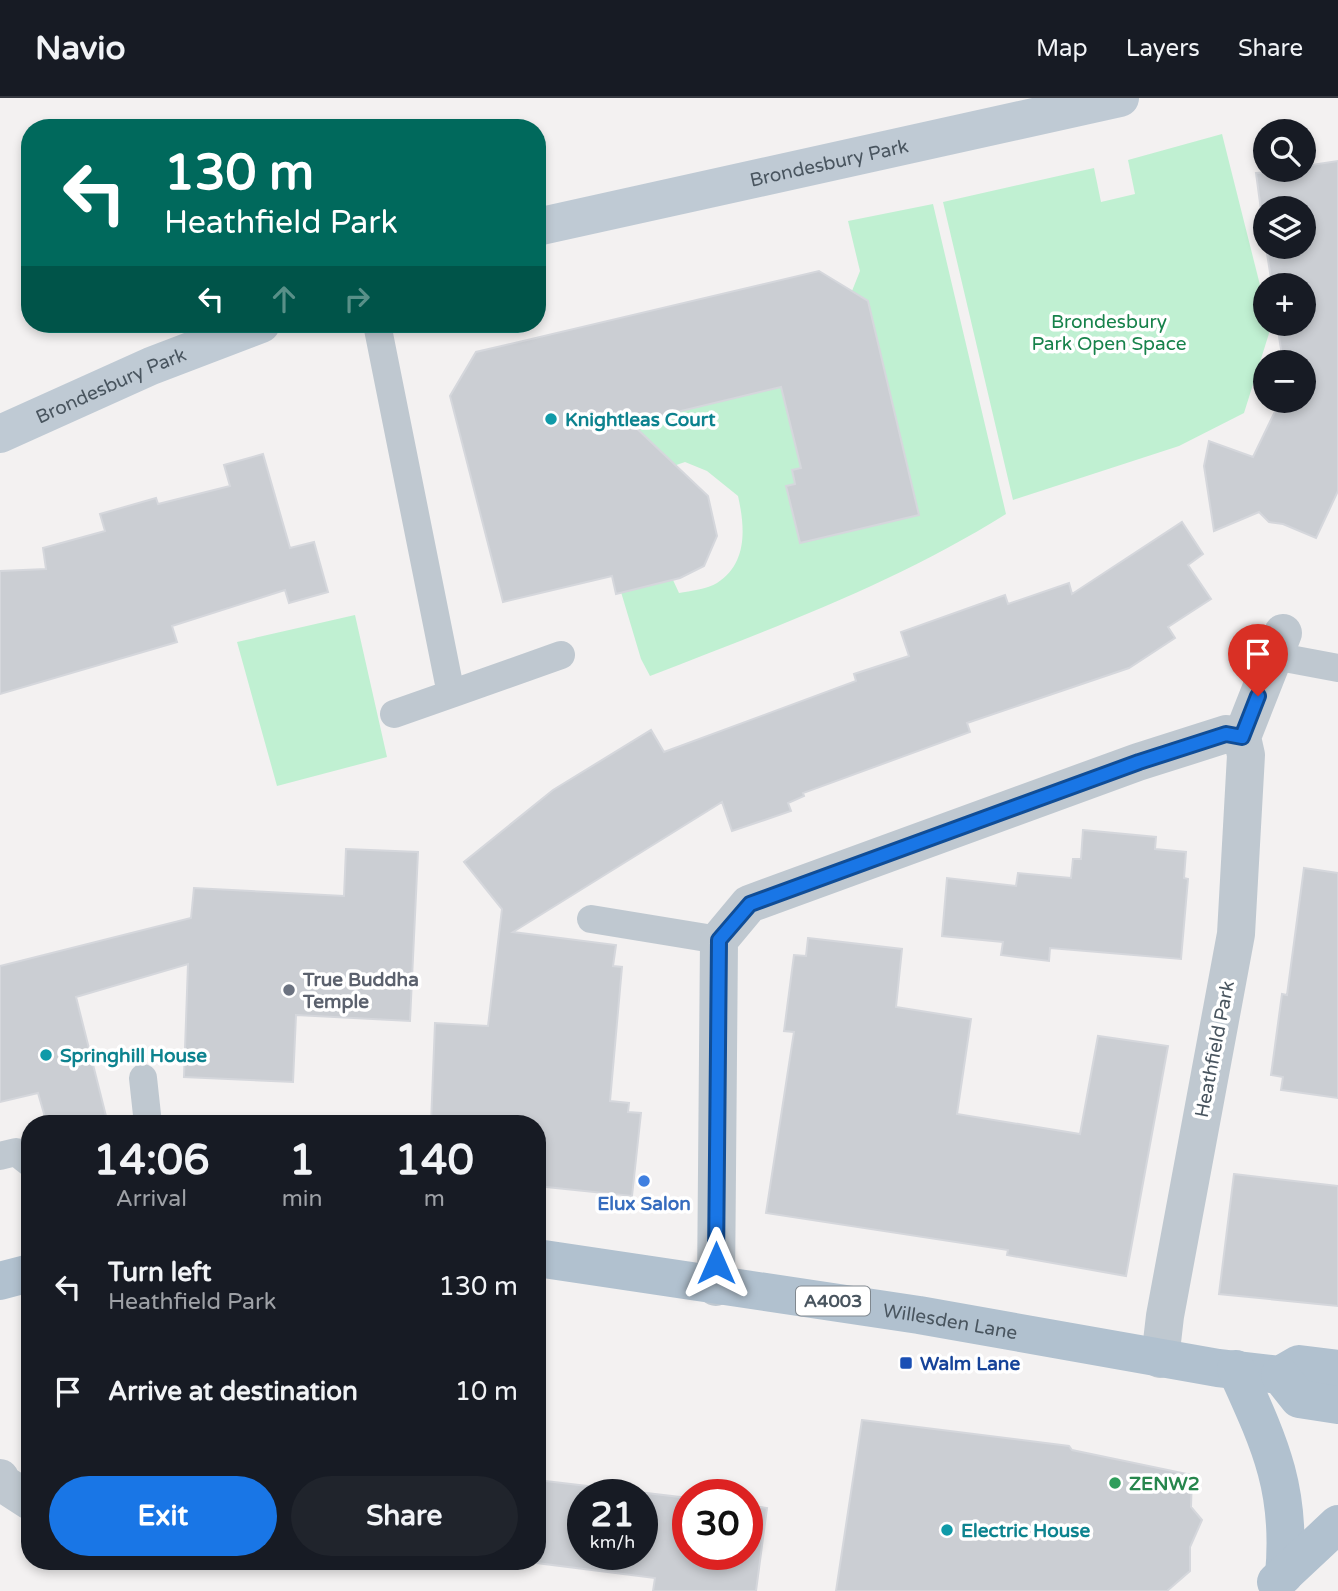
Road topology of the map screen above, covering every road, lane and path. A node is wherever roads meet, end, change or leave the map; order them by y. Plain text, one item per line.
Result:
1 (1120, 98) edge
2 (546, 225) edge
3 (237, 333) edge
4 (379, 333) edge
5 (0, 434) edge
6 (1279, 645) joint
7 (561, 655) dead end
8 (1338, 668) edge
9 (450, 694) junction
10 (394, 714) dead end
11 (1242, 737) junction
12 (591, 919) dead end
13 (719, 940) junction
14 (143, 1078) dead end
15 (147, 1115) edge
16 (0, 1156) edge
17 (21, 1156) edge
18 (546, 1259) edge
19 (21, 1275) edge
20 (0, 1280) edge
21 (716, 1287) junction
22 (1160, 1359) junction
23 (1338, 1369) edge
24 (1236, 1370) junction
25 (1280, 1376) junction
26 (1338, 1405) edge
27 (0, 1478) edge
28 (21, 1494) edge
29 (1338, 1524) edge
30 (1275, 1583) edge

1 - 2 street, Brondesbury Park
3 - 5 street, Brondesbury Park
4 - 9 lane
6 - 8 lane
6 - 11 street, Heathfield Park
7 - 9 lane
9 - 10 lane
11 - 13 street
11 - 22 street, Heathfield Park
12 - 13 lane
13 - 21 street
14 - 15 lane
16 - 17 lane
18 - 21 main road, Willesden Lane / A4003
19 - 20 main road
21 - 22 main road, Willesden Lane / A4003
22 - 24 main road, Willesden Lane / A4003
23 - 25 main road, Willesden Lane / A4003
24 - 25 main road, Willesden Lane / A4003
24 - 30 main road
25 - 26 main road
27 - 28 street
29 - 30 main road

